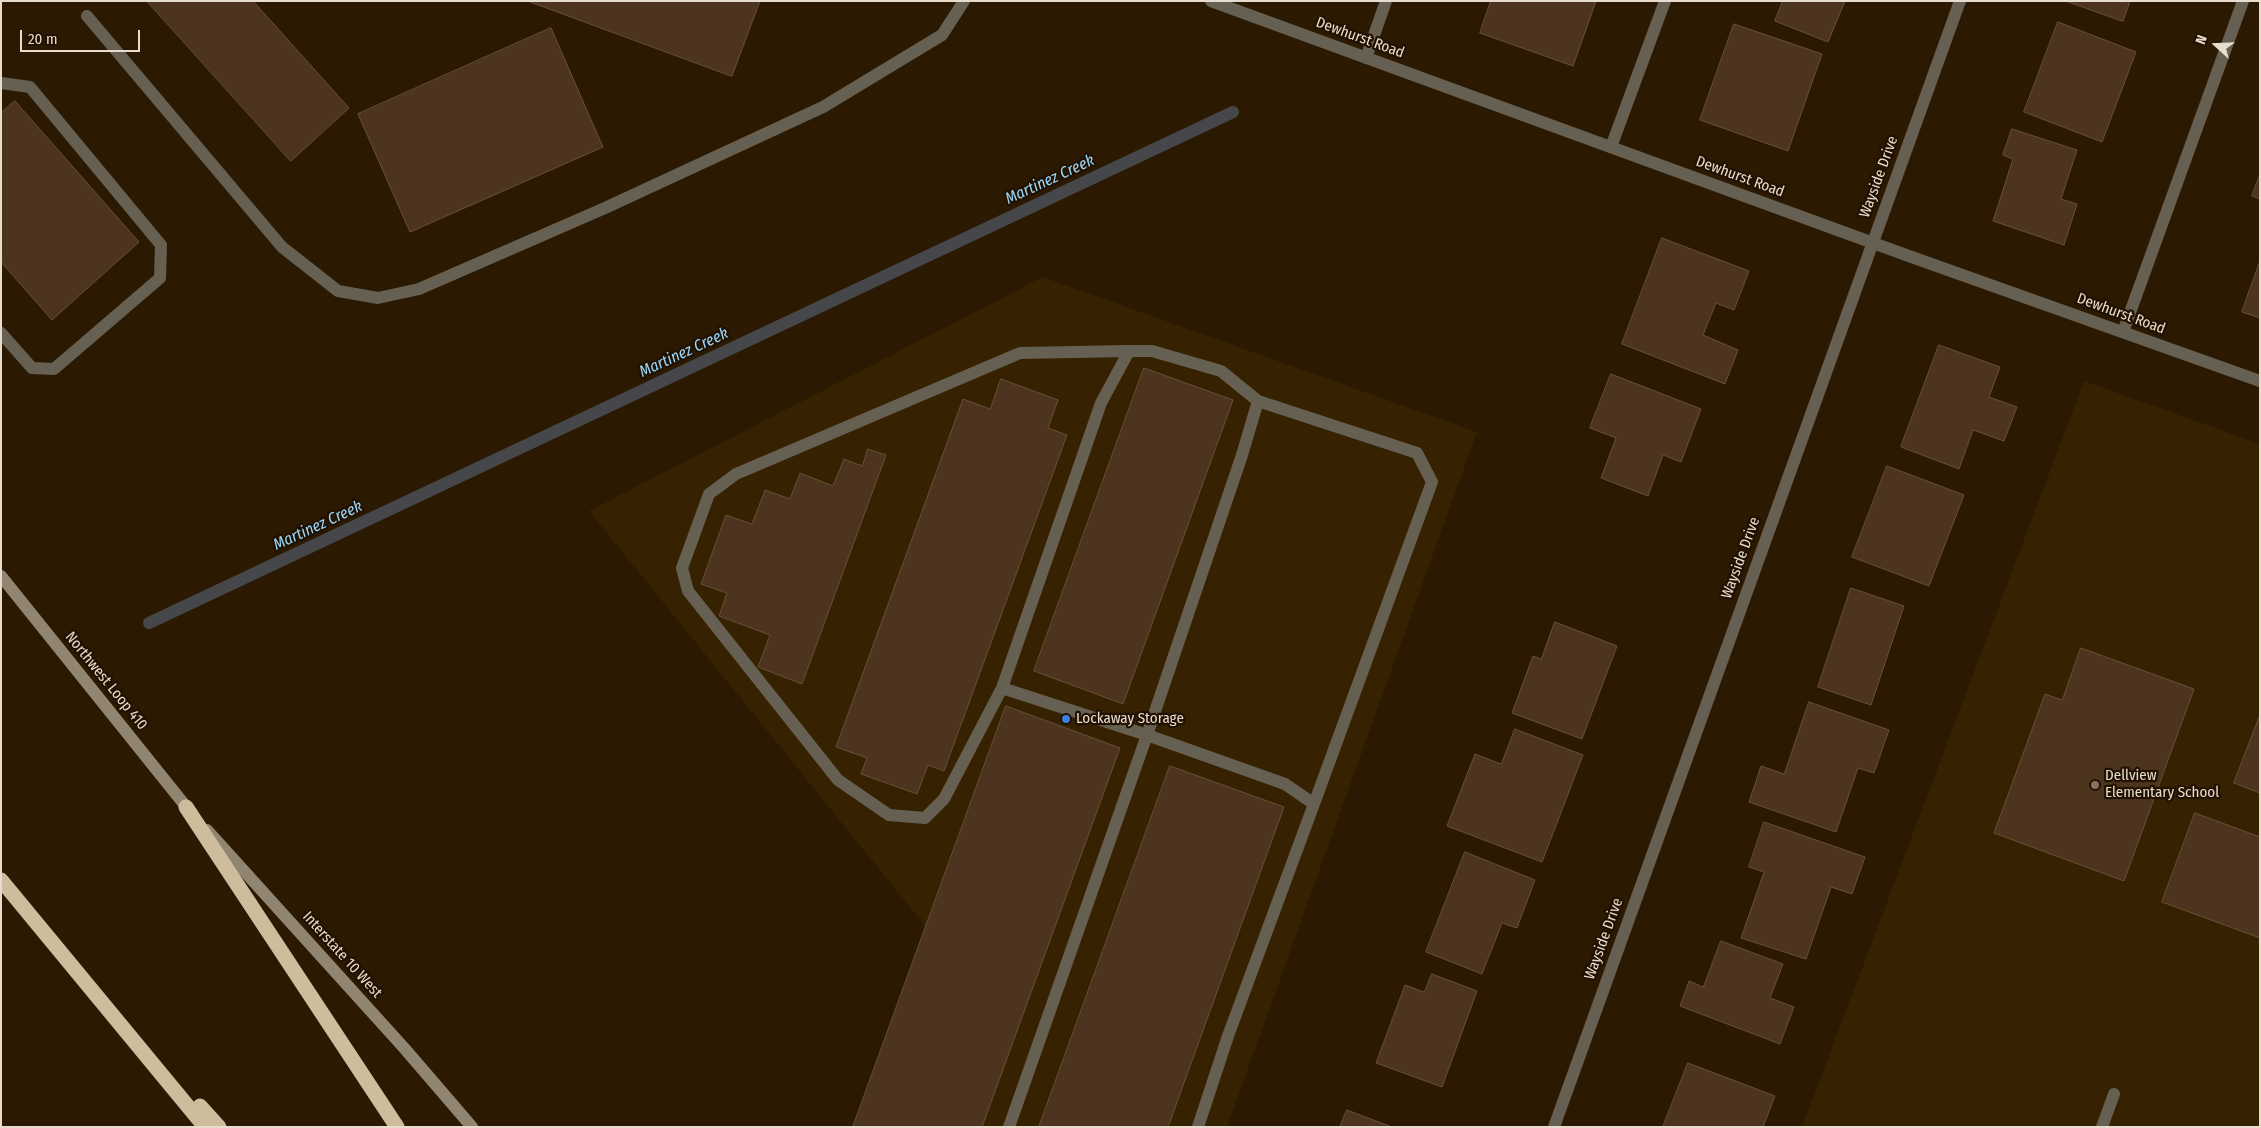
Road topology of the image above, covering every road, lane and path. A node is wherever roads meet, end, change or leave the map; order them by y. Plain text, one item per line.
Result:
1 (964, 1) edge
2 (1211, 1) edge
3 (1386, 1) edge
4 (1665, 1) edge
5 (1960, 1) edge
6 (2243, 1) edge
7 (87, 16) dead end
8 (1366, 58) junction
9 (1, 83) edge
10 (1611, 147) junction
11 (1872, 243) junction
12 (1, 332) edge
13 (2123, 332) junction
14 (1129, 351) junction
15 (2260, 381) edge
16 (1258, 401) junction
17 (1, 576) edge
18 (1002, 688) junction
19 (1147, 735) junction
20 (1314, 804) junction
21 (186, 807) junction
22 (1, 880) edge
23 (69, 961) junction
24 (2114, 1094) dead end
25 (205, 1127) edge
26 (219, 1127) edge
27 (397, 1127) edge
28 (472, 1127) edge
29 (1009, 1127) edge
30 (1198, 1127) edge
31 (1554, 1127) edge
32 (2102, 1127) edge

1 - 7 street
2 - 8 street, Dewhurst Road
3 - 8 street
4 - 10 street
5 - 11 street, Wayside Drive
6 - 13 street
8 - 10 street, Dewhurst Road
9 - 12 street
10 - 11 street, Dewhurst Road
11 - 13 street, Dewhurst Road
11 - 31 street, Wayside Drive
13 - 15 street, Dewhurst Road
14 - 16 street
14 - 18 street
14 - 18 street
16 - 19 street
16 - 20 street
17 - 21 main road, Northwest Loop 410
18 - 19 street
19 - 20 street
19 - 29 street
20 - 30 street
21 - 27 highway
21 - 28 main road, Interstate 10 West
22 - 23 highway
23 - 25 highway
23 - 26 highway
24 - 32 street

